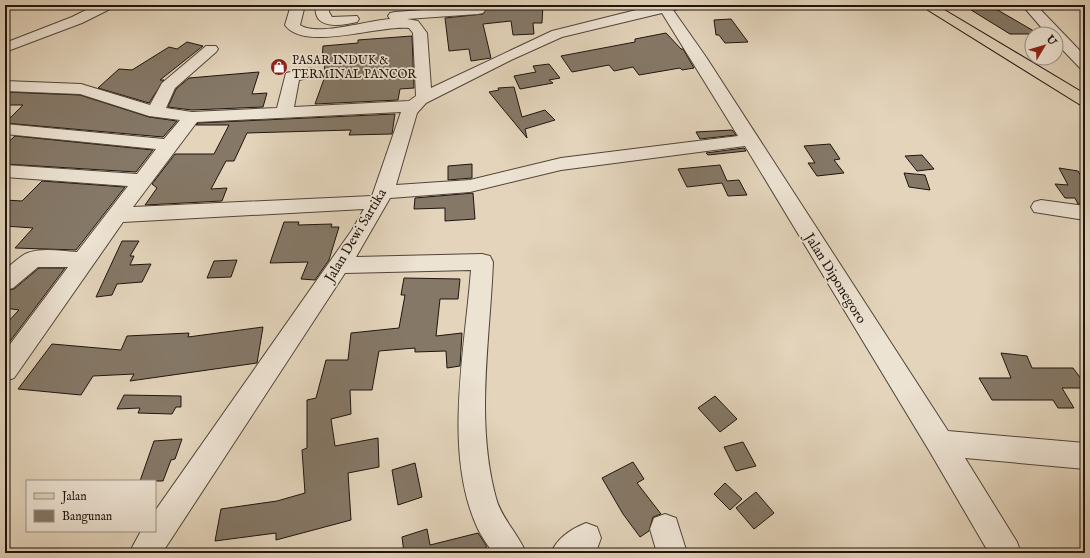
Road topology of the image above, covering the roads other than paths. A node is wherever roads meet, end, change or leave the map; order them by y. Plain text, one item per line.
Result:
1 (107, 5) edge
2 (298, 5) edge
3 (323, 5) edge
4 (927, 5) edge
5 (942, 5) edge
6 (1029, 5) edge
7 (669, 6) edge
8 (478, 10) dead end
9 (1049, 26) edge
10 (1064, 43) edge
11 (5, 48) edge
12 (211, 49) dead end
13 (1024, 53) edge
14 (1085, 65) edge
15 (1046, 66) edge
16 (311, 73) dead end
17 (5, 86) edge
18 (1085, 89) edge
19 (1085, 101) edge
20 (419, 102) junction
21 (155, 112) junction
22 (285, 112) junction
23 (192, 117) junction
24 (5, 129) edge
25 (750, 140) junction
26 (169, 145) junction
27 (5, 171) edge
28 (142, 181) junction
29 (381, 197) junction
30 (1041, 207) dead end
31 (1085, 213) edge
32 (117, 215) junction
33 (83, 260) junction
34 (339, 265) junction
35 (5, 282) edge
36 (5, 370) edge
37 (940, 443) junction
38 (1085, 456) edge
39 (144, 553) edge
40 (510, 553) edge
41 (1006, 553) edge

1 - 11 street
2 - 20 street
3 - 8 street
4 - 19 main road
5 - 13 main road
6 - 9 street
7 - 20 street
7 - 25 street, Jalan Diponegoro
10 - 14 street
12 - 21 street
15 - 18 main road
16 - 22 street
17 - 21 street
20 - 22 street
20 - 29 street, Jalan Dewi Sartika
21 - 23 street
22 - 23 street
23 - 26 street
24 - 26 street
25 - 29 street
25 - 37 street, Jalan Diponegoro
26 - 28 street
27 - 28 street
28 - 32 street
29 - 32 street
29 - 34 street, Jalan Dewi Sartika
30 - 31 street
32 - 33 street
33 - 35 street
33 - 36 street
34 - 39 street, Jalan Dewi Sartika
34 - 40 street
37 - 38 street
37 - 41 street, Jalan Diponegoro

